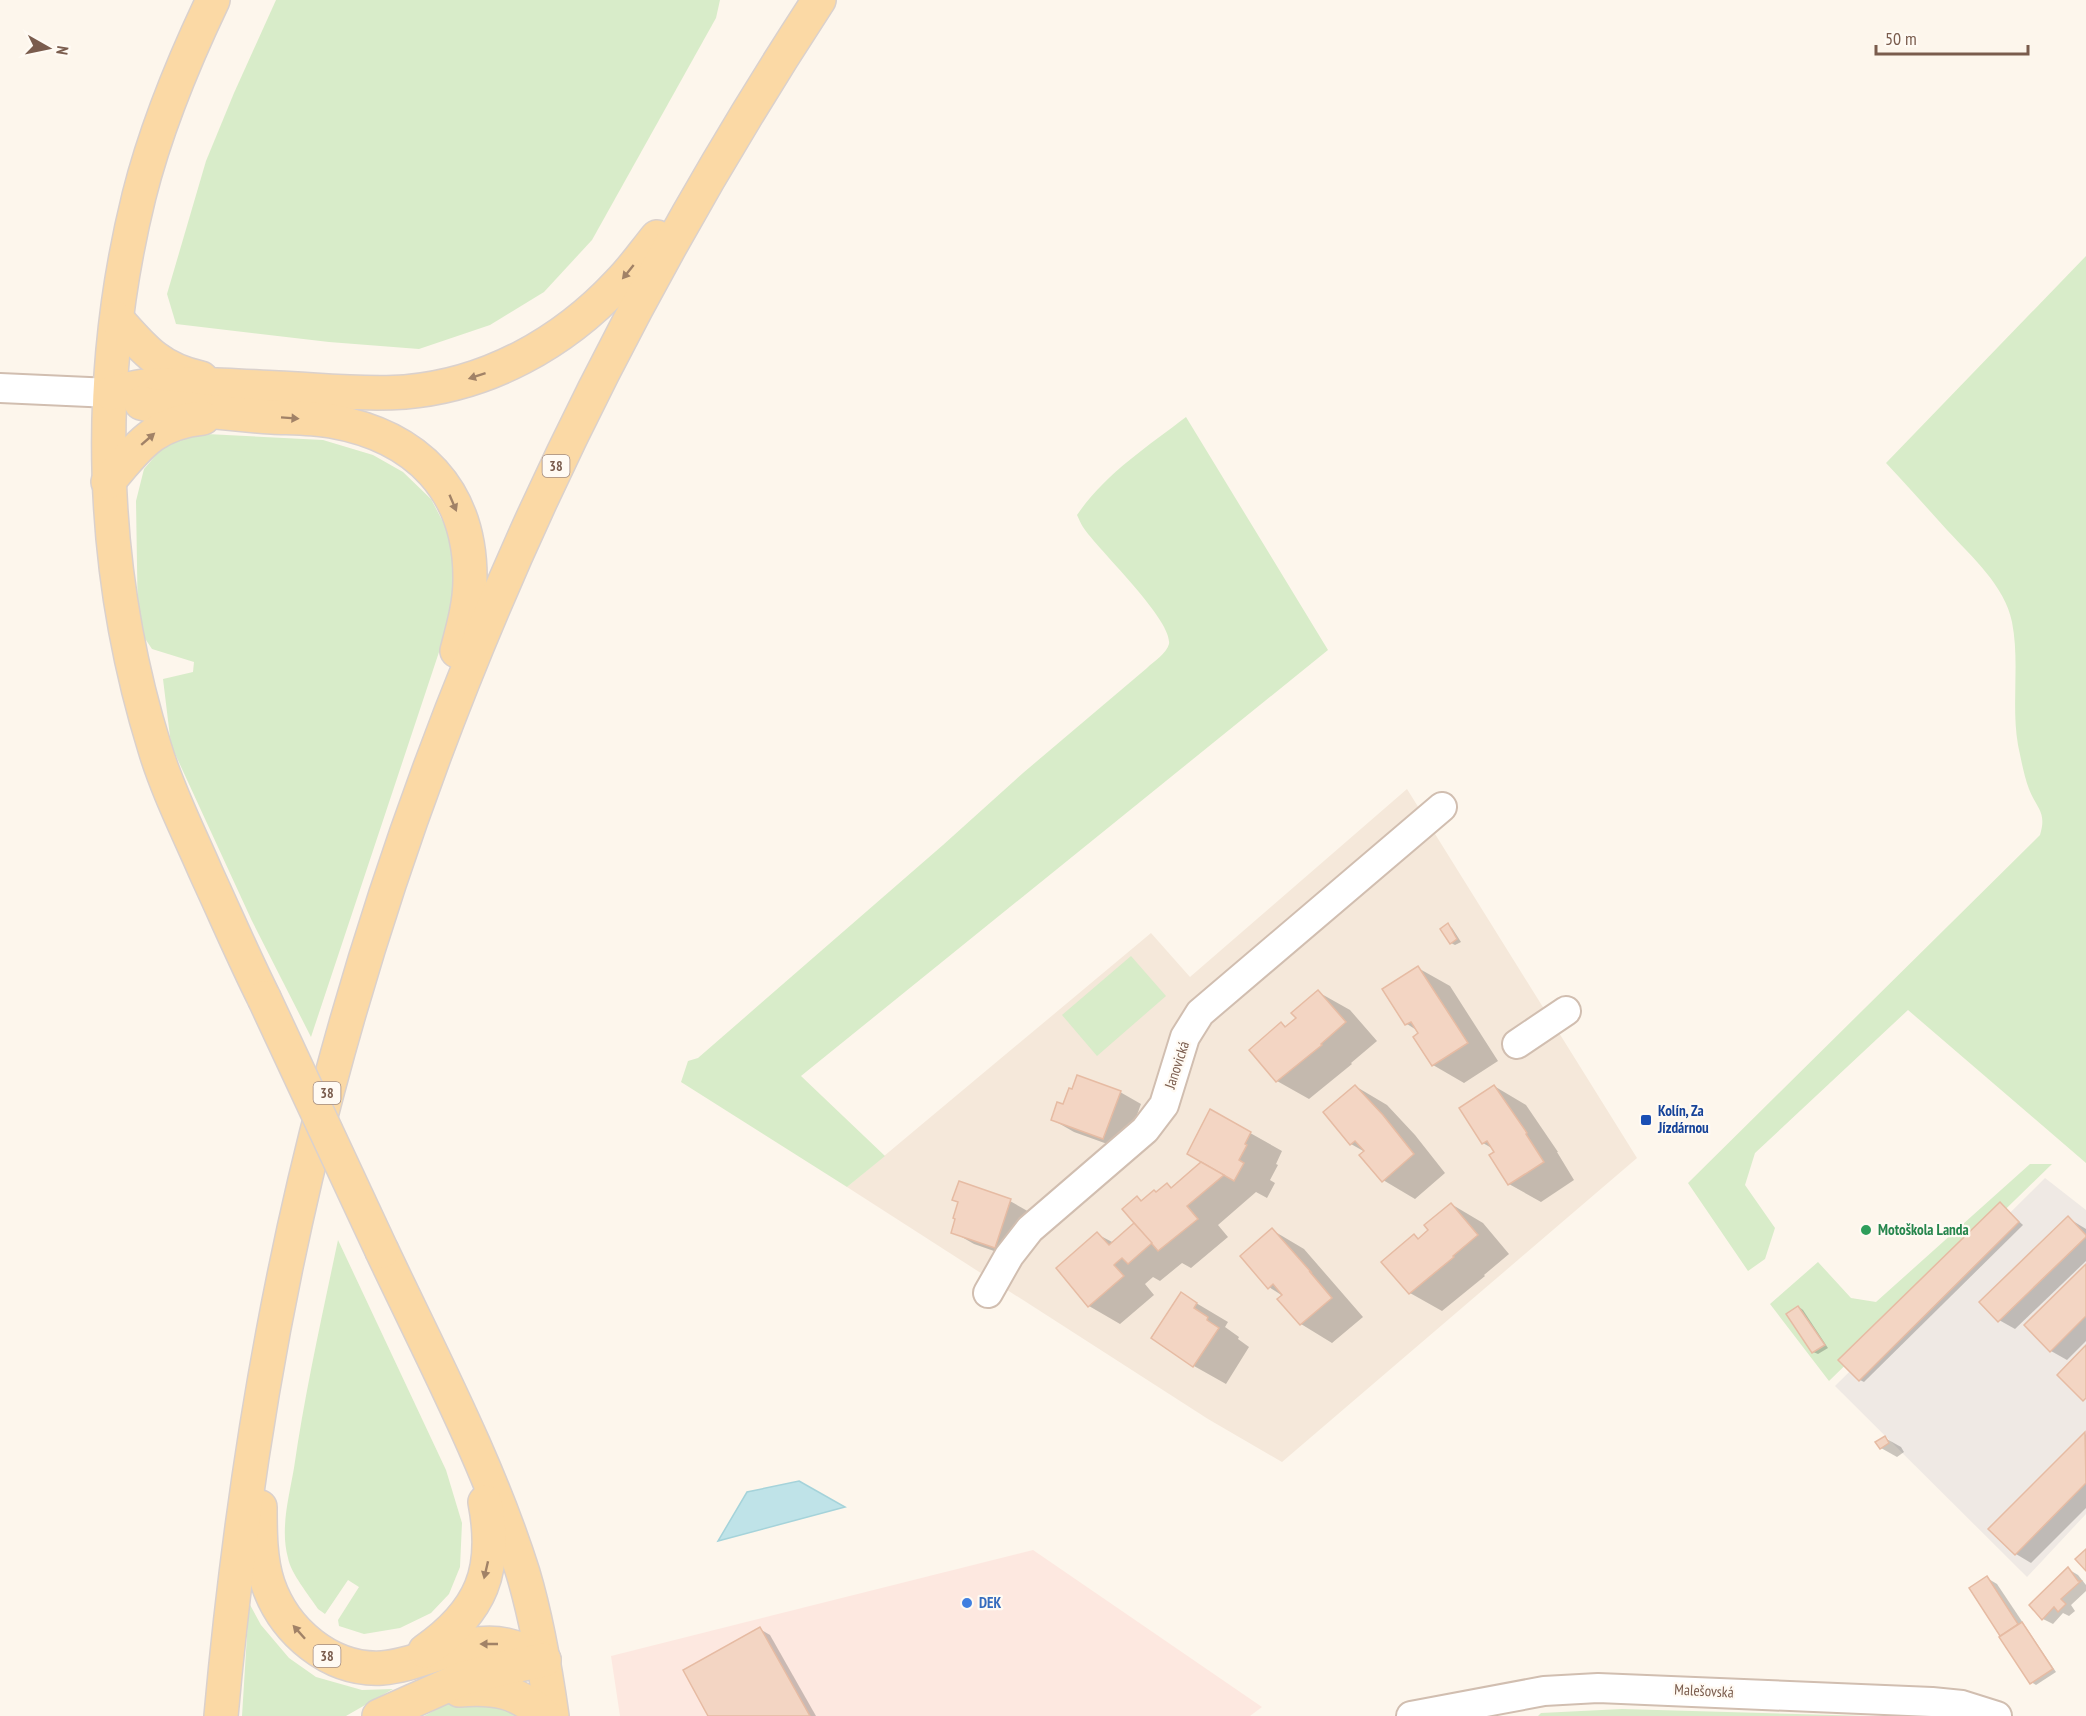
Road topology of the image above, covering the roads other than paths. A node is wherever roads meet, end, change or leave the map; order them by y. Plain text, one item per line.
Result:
1 (213, 0) edge
2 (819, 0) edge
3 (717, 161) junction
4 (117, 320) junction
5 (0, 387) edge
6 (111, 393) junction
7 (232, 400) junction
8 (108, 482) junction
9 (424, 784) junction
10 (1442, 807) dead end
11 (1566, 1011) dead end
12 (1517, 1044) dead end
13 (988, 1293) dead end
14 (260, 1409) junction
15 (475, 1450) junction
16 (544, 1660) junction
17 (409, 1663) junction
18 (437, 1692) junction
19 (1472, 1710) edge
20 (221, 1716) edge
21 (379, 1716) edge
22 (544, 1716) edge
23 (552, 1716) edge
24 (1411, 1716) edge
25 (1997, 1716) edge

1 - 4 main road
2 - 3 main road, 38
3 -> 7 main road, 38
3 - 9 main road, 38
4 - 6 main road
4 - 7 main road
5 - 6 street
6 - 7 main road, 38
6 - 8 main road
8 -> 7 main road
7 -> 9 main road, 38
8 - 15 main road, bridge
9 - 14 main road, 38
10 - 13 street, Janovická
11 - 12 street
17 -> 14 main road, 38
14 - 20 main road, 38
15 - 16 main road
15 -> 17 main road
16 -> 17 main road, 38
16 - 18 main road
16 - 23 main road
18 - 21 main road
18 - 22 main road
19 - 24 street, Malešovská
19 - 25 street, Malešovská

